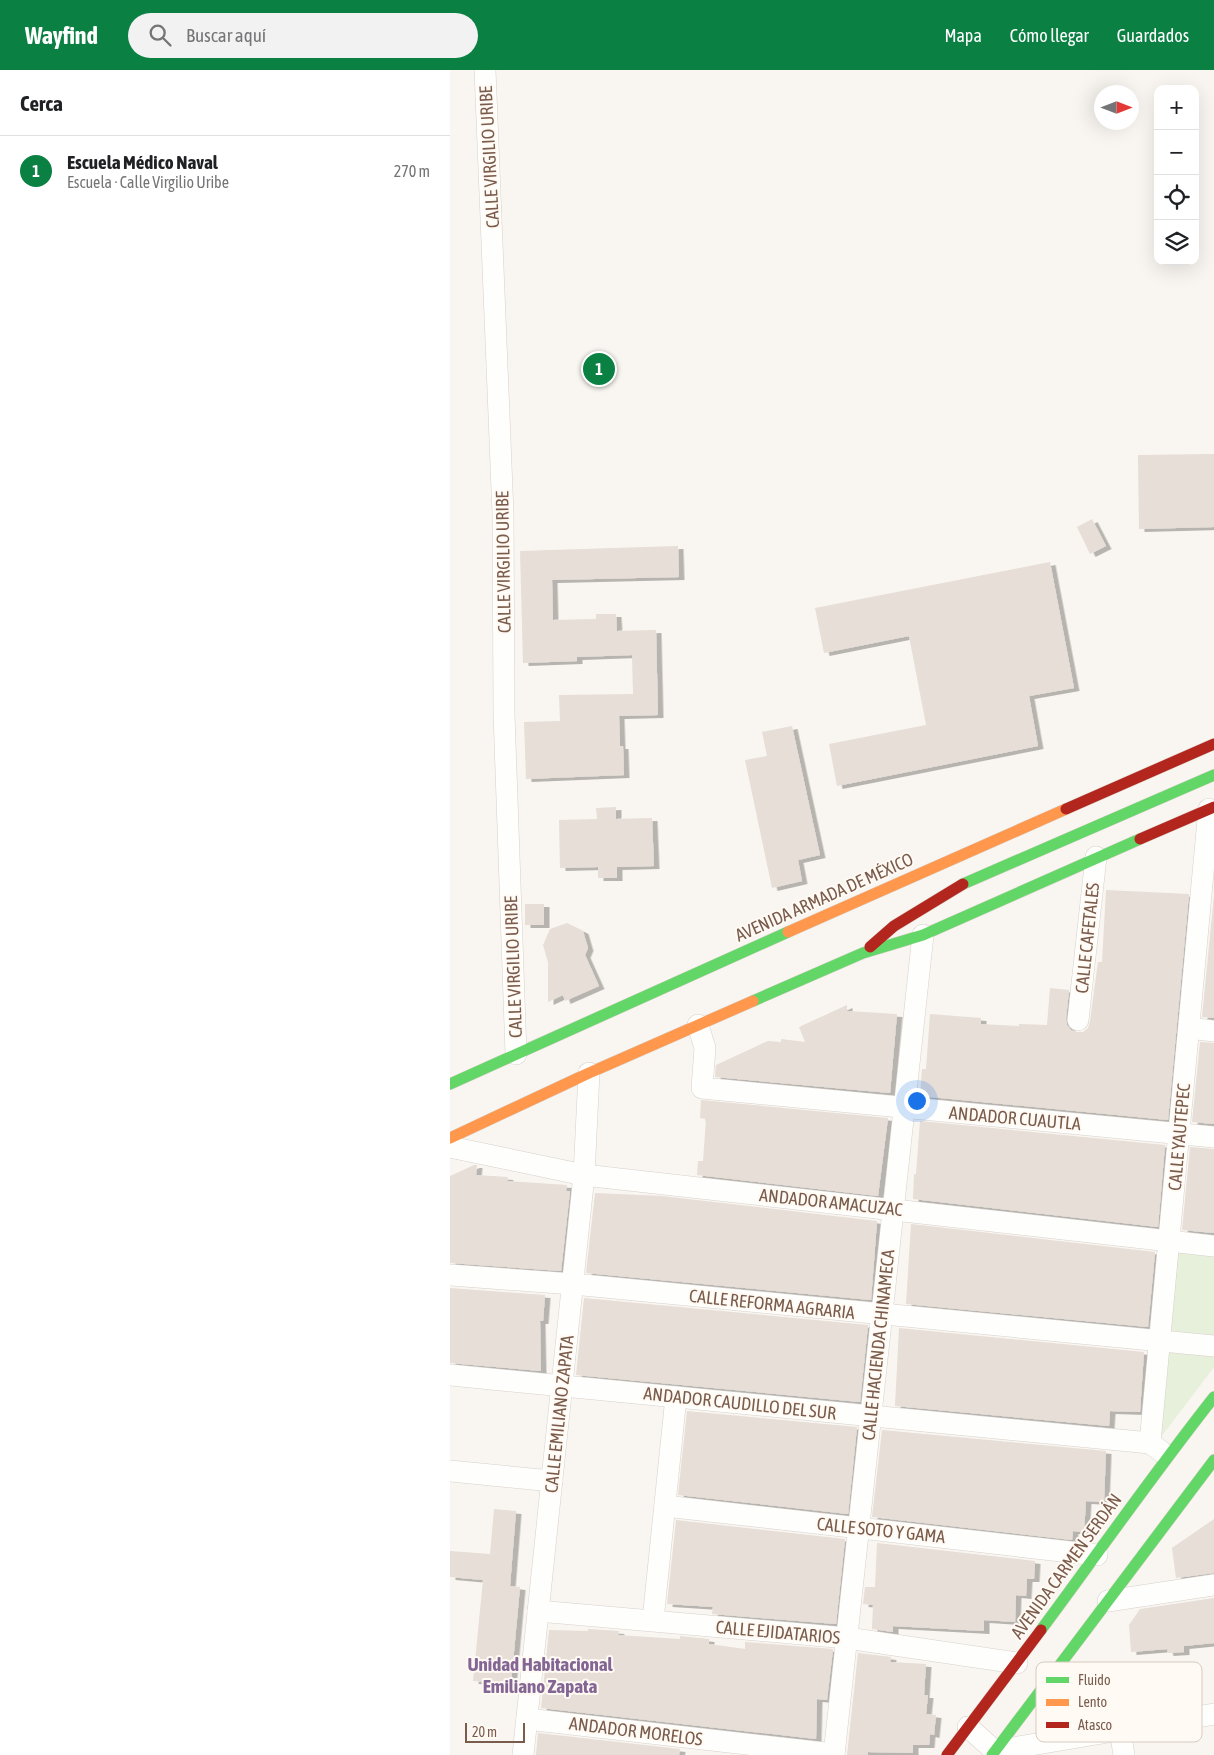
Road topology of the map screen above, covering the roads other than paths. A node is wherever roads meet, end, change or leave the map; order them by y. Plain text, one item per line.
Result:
1 (485, 70) edge
2 (1214, 744) edge
3 (1214, 775) edge
4 (1212, 808) edge
5 (1211, 830) edge
6 (1096, 857) junction
7 (1206, 929) edge
8 (923, 935) junction
9 (863, 953) junction
10 (1078, 1020) dead end
11 (698, 1025) junction
12 (1189, 1028) junction
13 (1214, 1031) edge
14 (516, 1054) junction
15 (589, 1073) junction
16 (450, 1084) edge
17 (904, 1108) junction
18 (1179, 1134) junction
19 (1214, 1137) edge
20 (450, 1138) edge
21 (450, 1147) edge
22 (584, 1175) junction
23 (893, 1209) junction
24 (1169, 1240) junction
25 (1214, 1246) edge
26 (450, 1275) edge
27 (573, 1284) junction
28 (882, 1315) junction
29 (1159, 1341) junction
30 (1214, 1346) edge
31 (450, 1375) edge
32 (562, 1386) junction
33 (676, 1397) junction
34 (1214, 1397) edge
35 (871, 1416) junction
36 (1150, 1443) junction
37 (1167, 1456) junction
38 (1214, 1460) edge
39 (450, 1471) edge
40 (1207, 1478) edge
41 (552, 1481) junction
42 (665, 1506) junction
43 (858, 1528) junction
44 (1097, 1555) junction
45 (1214, 1585) edge
46 (1108, 1601) junction
47 (538, 1611) junction
48 (653, 1620) junction
49 (846, 1638) junction
50 (1062, 1662) edge
51 (1017, 1663) junction
52 (1036, 1697) edge
53 (527, 1719) junction
54 (968, 1728) junction
55 (1054, 1742) edge
56 (1122, 1742) edge
57 (994, 1753) edge
58 (523, 1755) edge
59 (834, 1755) edge
60 (947, 1755) edge
61 (1124, 1755) edge

1 - 14 street, CALLE VIRGILIO URIBE
2 - 14 main road, AVENIDA ARMADA DE MÉXICO
3 - 9 main road
4 - 5 street, CALLE YAUTEPEC
4 - 6 main road
5 - 7 street, CALLE YAUTEPEC
6 - 8 main road
6 - 10 street, CALLE CAFETALES
7 - 12 street, CALLE YAUTEPEC
8 - 9 main road
8 - 17 street, CALLE HACIENDA CHINAMECA
9 - 11 main road
11 - 15 main road
11 - 17 street, ANDADOR CUAUTLA
12 - 13 street
12 - 18 street, CALLE YAUTEPEC
14 - 16 main road, AVENIDA ARMADA DE MÉXICO
15 - 20 main road
15 - 22 street, CALLE EMILIANO ZAPATA
17 - 18 street, ANDADOR CUAUTLA
17 - 23 street, CALLE HACIENDA CHINAMECA
18 - 19 street, ANDADOR CUAUTLA
18 - 24 street, CALLE YAUTEPEC
21 - 22 street, ANDADOR AMACUZAC
22 - 23 street, ANDADOR AMACUZAC
22 - 27 street, CALLE EMILIANO ZAPATA
23 - 24 street, ANDADOR AMACUZAC
23 - 28 street, CALLE HACIENDA CHINAMECA
24 - 25 street, ANDADOR AMACUZAC
24 - 29 street, CALLE YAUTEPEC
26 - 27 street, CALLE REFORMA AGRARIA
27 - 28 street, CALLE REFORMA AGRARIA
27 - 32 street, CALLE EMILIANO ZAPATA
28 - 29 street, CALLE REFORMA AGRARIA
28 - 35 street, CALLE HACIENDA CHINAMECA
29 - 30 street, CALLE REFORMA AGRARIA
29 - 36 street, CALLE YAUTEPEC
31 - 32 street, ANDADOR CAUDILLO DEL SUR
32 - 33 street, ANDADOR CAUDILLO DEL SUR
32 - 41 street, CALLE EMILIANO ZAPATA
33 - 35 street, ANDADOR CAUDILLO DEL SUR
33 - 42 street
34 - 37 main road, AVENIDA CARMEN SERDÁN
35 - 36 street, ANDADOR CAUDILLO DEL SUR
35 - 43 street, CALLE HACIENDA CHINAMECA
36 - 37 street
37 - 44 main road, AVENIDA CARMEN SERDÁN
38 - 40 main road
39 - 41 street
40 - 46 main road
41 - 47 street, CALLE EMILIANO ZAPATA
42 - 43 street, CALLE SOTO Y GAMA
42 - 48 street
43 - 44 street, CALLE SOTO Y GAMA
43 - 49 street, CALLE HACIENDA CHINAMECA
44 - 51 main road, AVENIDA CARMEN SERDÁN
45 - 46 street
46 - 50 main road
47 - 48 street, CALLE EJIDATARIOS
47 - 53 street, CALLE EMILIANO ZAPATA
48 - 49 street, CALLE EJIDATARIOS
49 - 51 street, CALLE EJIDATARIOS
49 - 59 street, CALLE HACIENDA CHINAMECA
51 - 54 main road, AVENIDA CARMEN SERDÁN
52 - 57 main road
53 - 58 street, CALLE EMILIANO ZAPATA
53 - 59 street, ANDADOR MORELOS
54 - 57 street
54 - 60 main road, AVENIDA CARMEN SERDÁN
55 - 57 street
56 - 61 street

